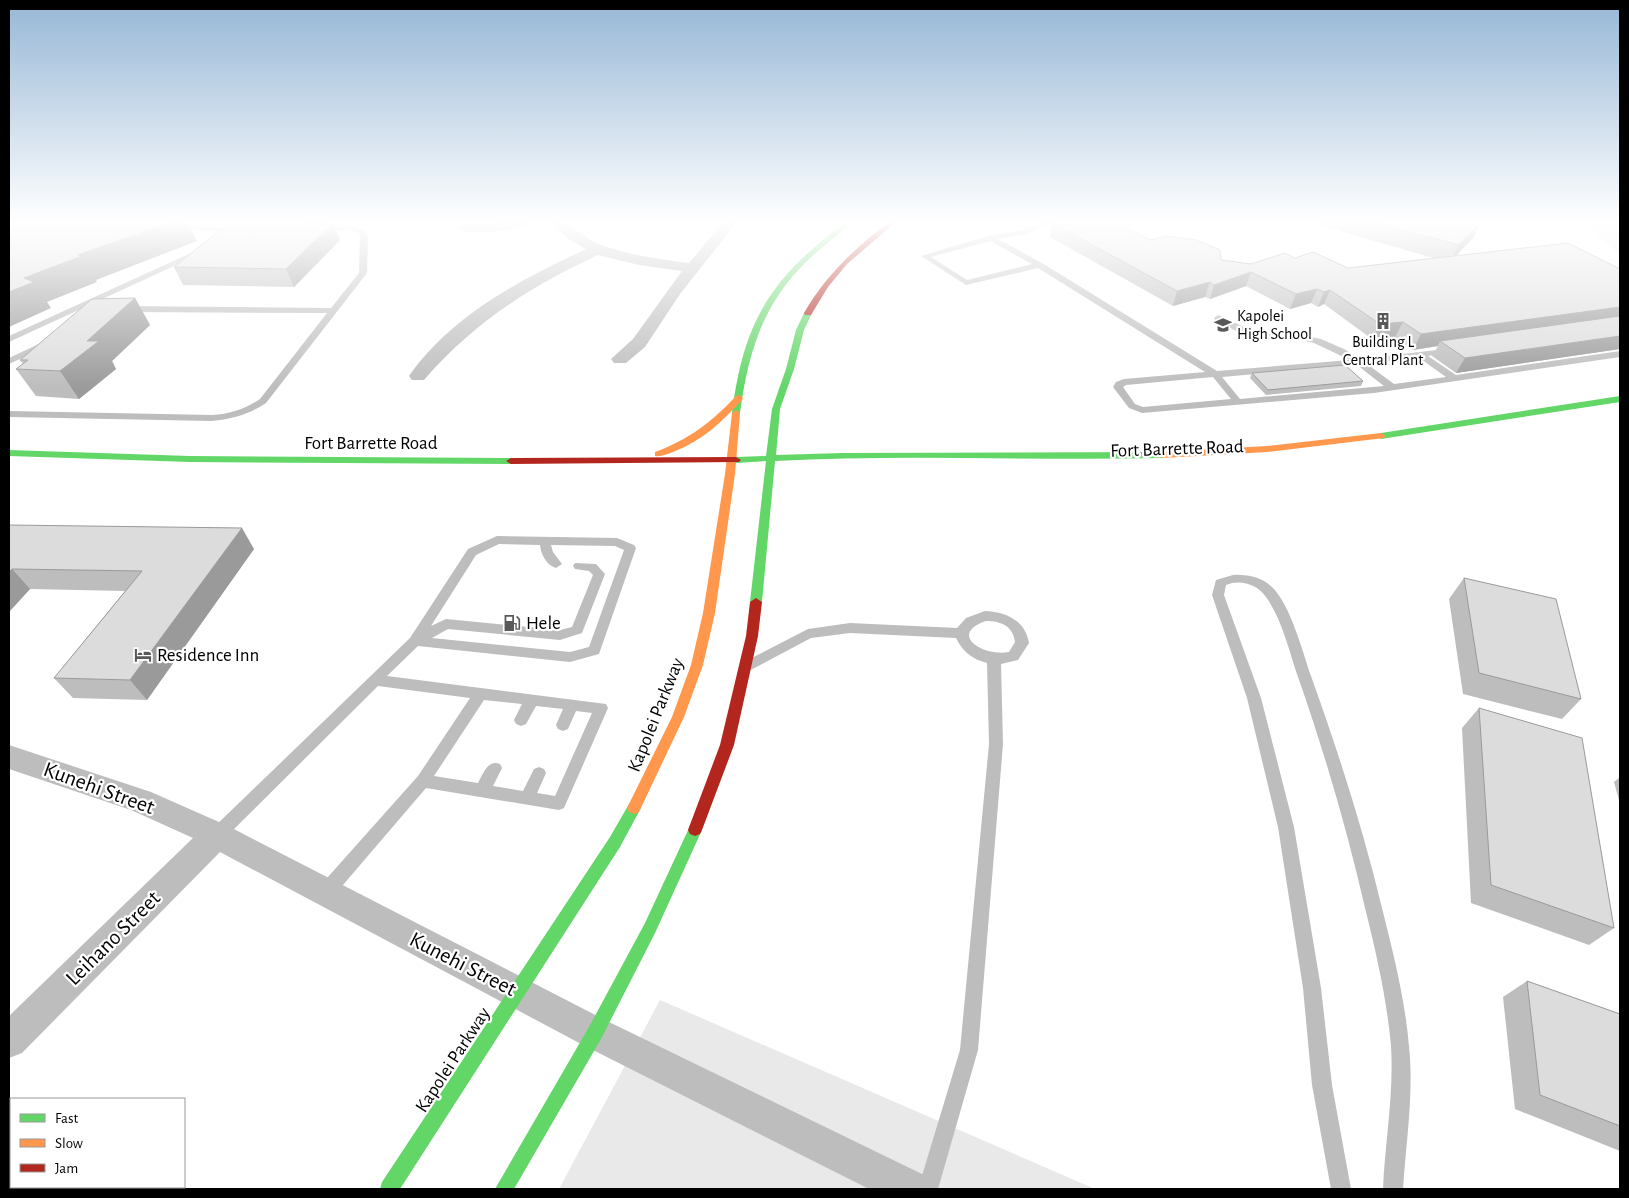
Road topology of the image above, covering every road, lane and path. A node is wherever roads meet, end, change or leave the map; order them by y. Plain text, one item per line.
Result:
1 (143, 278) edge
2 (358, 278) edge
3 (538, 278) edge
4 (685, 278) edge
5 (786, 278) edge
6 (831, 278) edge
7 (960, 278) edge
8 (984, 278) edge
9 (1060, 278) edge
10 (95, 300) junction
11 (104, 303) edge
12 (116, 310) edge
13 (333, 311) junction
14 (1218, 318) dead end
15 (9, 339) edge
16 (52, 341) edge
17 (1463, 348) edge
18 (1419, 354) junction
19 (1620, 354) edge
20 (620, 359) dead end
21 (9, 361) edge
22 (1360, 362) junction
23 (1216, 375) junction
24 (418, 376) dead end
25 (1454, 378) junction
26 (1391, 387) junction
27 (739, 398) junction
28 (1620, 400) edge
29 (1238, 402) junction
30 (776, 409) junction
31 (9, 414) edge
32 (788, 428) dead end
33 (814, 445) dead end
34 (9, 453) edge
35 (902, 456) junction
36 (638, 460) junction
37 (732, 460) junction
38 (770, 461) junction
39 (799, 469) dead end
40 (545, 541) junction
41 (556, 564) dead end
42 (579, 566) dead end
43 (962, 633) junction
44 (415, 641) junction
45 (994, 660) junction
46 (745, 668) junction
47 (374, 680) junction
48 (480, 694) junction
49 (532, 700) junction
50 (572, 705) junction
51 (521, 720) dead end
52 (562, 725) dead end
53 (9, 756) edge
54 (495, 768) dead end
55 (539, 773) dead end
56 (423, 781) junction
57 (482, 790) junction
58 (527, 797) junction
59 (217, 835) junction
60 (325, 893) junction
61 (519, 992) junction
62 (595, 1033) junction
63 (9, 1040) edge
64 (389, 1189) edge
65 (504, 1189) edge
66 (910, 1189) edge
67 (928, 1189) edge
68 (1341, 1189) edge
69 (1393, 1189) edge

1 - 10 lane
2 - 13 lane
3 - 24 street
4 - 20 street
5 - 27 main road, Kapolei Parkway
6 - 30 main road
7 - 8 lane
9 - 23 lane
10 - 11 lane
10 - 15 lane
12 - 13 lane
13 - 31 lane
14 - 22 lane
16 - 21 lane
17 - 18 lane
18 - 22 lane
18 - 25 lane
19 - 25 lane
22 - 23 lane
22 - 26 lane
23 - 29 lane
23 - 29 lane
25 - 26 lane
26 - 29 lane
27 - 36 main road
27 - 37 main road, Kapolei Parkway
28 - 35 main road, Fort Barrette Road
30 - 32 main road
30 - 38 main road
33 - 35 main road
34 - 36 main road, Fort Barrette Road
35 - 38 main road, Fort Barrette Road
36 - 37 main road, Fort Barrette Road
37 - 38 main road, Fort Barrette Road
37 - 61 main road, Kapolei Parkway
38 - 39 main road, Fort Barrette Road
38 - 46 main road
40 - 41 lane
40 - 44 lane
40 - 44 lane
42 - 44 lane
43 - 45 lane
43 - 45 lane
43 - 46 lane
44 - 47 lane
45 - 67 lane
46 - 62 main road
47 - 48 lane
47 - 59 lane
48 - 49 lane
48 - 56 lane
49 - 50 lane
49 - 51 lane
50 - 52 lane
50 - 58 lane
53 - 59 street, Kunehi Street
54 - 57 lane
55 - 58 lane
56 - 57 lane
56 - 60 lane
57 - 58 lane
59 - 60 street, Kunehi Street
59 - 63 street, Leihano Street
60 - 61 street, Kunehi Street
61 - 62 street, Kunehi Street
61 - 64 main road, Kapolei Parkway
62 - 65 main road
62 - 66 street, Kunehi Street
68 - 69 lane

